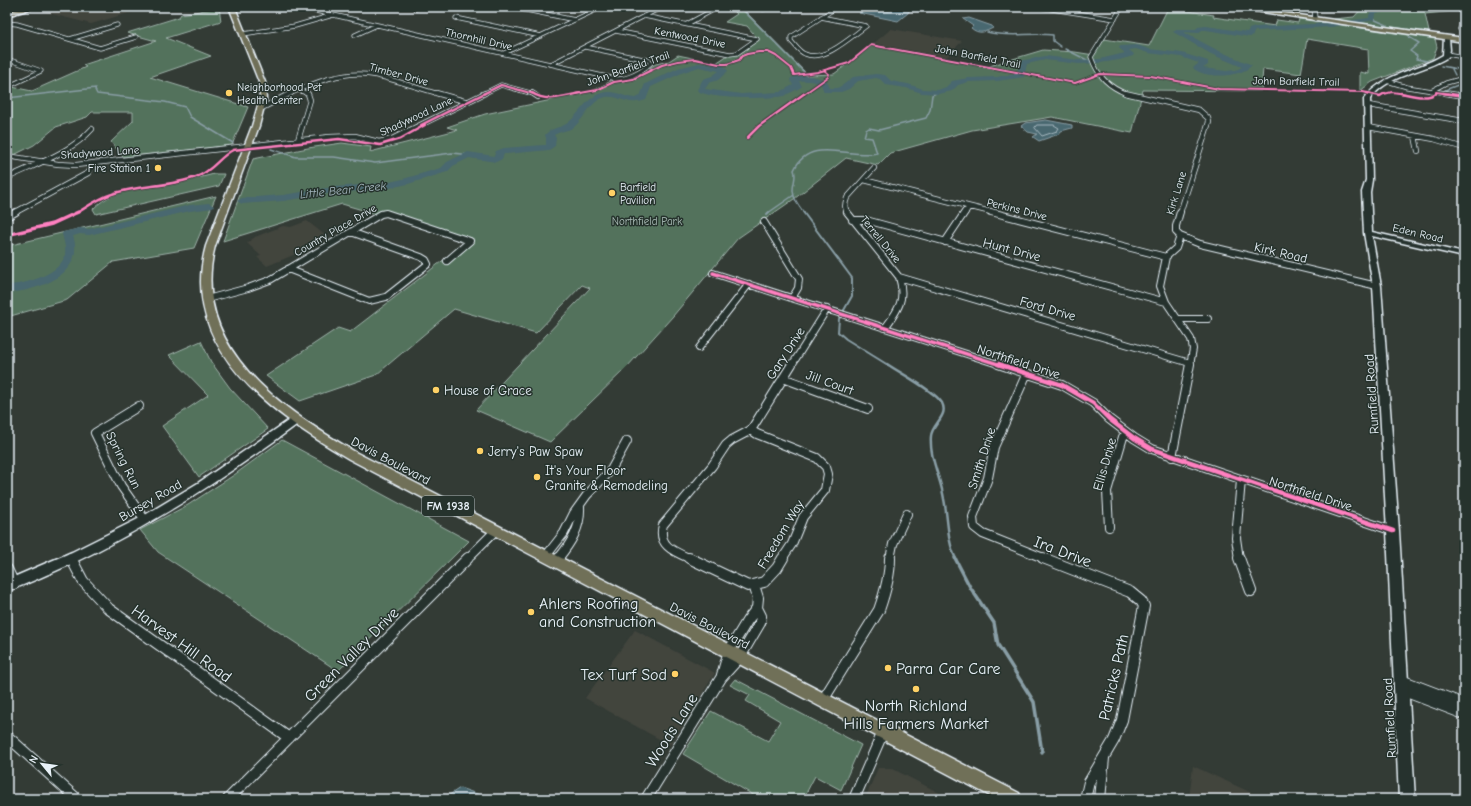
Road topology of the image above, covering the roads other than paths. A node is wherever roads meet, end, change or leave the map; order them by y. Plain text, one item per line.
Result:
1 (22, 7) edge
2 (34, 7) edge
3 (232, 7) edge
4 (281, 7) edge
5 (298, 7) edge
6 (420, 7) edge
7 (511, 7) edge
8 (602, 7) edge
9 (662, 7) edge
10 (774, 7) edge
11 (837, 7) edge
12 (1039, 7) edge
13 (1122, 7) edge
14 (1231, 7) edge
15 (1314, 7) edge
16 (721, 8) edge
17 (276, 9) dead end
18 (416, 9) dead end
19 (763, 9) dead end
20 (1085, 9) dead end
21 (7, 11) edge
22 (7, 14) edge
23 (330, 14) junction
24 (1082, 14) junction
25 (644, 16) junction
26 (821, 17) junction
27 (456, 18) dead end
28 (1115, 19) junction
29 (1315, 19) junction
30 (575, 20) junction
31 (7, 21) edge
32 (1464, 22) edge
33 (17, 24) junction
34 (687, 24) junction
35 (117, 25) dead end
36 (377, 25) junction
37 (1462, 29) edge
38 (616, 31) junction
39 (243, 33) junction
40 (355, 35) dead end
41 (541, 36) junction
42 (136, 37) dead end
43 (1446, 38) junction
44 (70, 39) junction
45 (1464, 40) edge
46 (585, 47) junction
47 (504, 53) junction
48 (1446, 54) junction
49 (1464, 57) edge
50 (7, 59) edge
51 (552, 64) junction
52 (1464, 78) edge
53 (1387, 81) junction
54 (7, 87) edge
55 (299, 90) junction
56 (1431, 91) junction
57 (281, 97) junction
58 (538, 97) dead end
59 (1463, 97) edge
60 (263, 102) junction
61 (468, 102) junction
62 (1368, 105) junction
63 (1464, 121) edge
64 (1368, 127) junction
65 (92, 129) dead end
66 (1415, 136) junction
67 (298, 140) junction
68 (248, 146) junction
69 (1464, 148) edge
70 (1418, 151) dead end
71 (7, 156) edge
72 (40, 161) junction
73 (96, 163) junction
74 (874, 168) dead end
75 (7, 178) edge
76 (864, 180) junction
77 (969, 207) junction
78 (7, 217) edge
79 (852, 220) junction
80 (764, 222) dead end
81 (351, 232) junction
82 (1368, 233) junction
83 (1180, 236) junction
84 (945, 242) junction
85 (1464, 255) edge
86 (1166, 257) junction
87 (447, 261) dead end
88 (288, 269) junction
89 (713, 273) dead end
90 (899, 277) junction
91 (749, 284) junction
92 (1377, 286) junction
93 (792, 298) junction
94 (207, 300) junction
95 (1166, 302) junction
96 (827, 309) junction
97 (1178, 319) junction
98 (1208, 319) dead end
99 (885, 328) junction
100 (698, 348) dead end
101 (1190, 363) junction
102 (1027, 373) junction
103 (783, 378) junction
104 (139, 406) dead end
105 (868, 409) dead end
106 (295, 420) junction
107 (752, 430) junction
108 (1126, 432) junction
109 (626, 441) dead end
110 (1172, 458) junction
111 (1241, 480) junction
112 (907, 514) dead end
113 (145, 520) junction
114 (1109, 527) dead end
115 (974, 529) joint
116 (495, 530) junction
117 (1393, 531) junction
118 (71, 558) junction
119 (551, 559) junction
120 (7, 569) edge
121 (10, 585) edge
122 (754, 585) junction
123 (1251, 591) dead end
124 (1141, 601) joint
125 (757, 608) junction
126 (729, 651) junction
127 (740, 657) junction
128 (722, 678) junction
129 (1400, 680) junction
130 (1401, 690) junction
131 (823, 700) junction
132 (1464, 704) edge
133 (1464, 714) edge
134 (883, 732) junction
135 (7, 736) edge
136 (289, 738) junction
137 (1104, 758) junction
138 (77, 799) edge
139 (228, 799) edge
140 (646, 799) edge
141 (854, 799) edge
142 (1012, 799) edge
143 (1085, 799) edge
144 (1100, 799) edge
145 (1407, 799) edge

1 - 21 main road
2 - 22 main road
3 - 39 main road
4 - 17 street
5 - 23 street, Thornhill Drive
6 - 18 street
7 - 30 street
8 - 30 street
9 - 25 street
10 - 19 street
11 - 26 street
12 - 24 street
13 - 28 street, Kirk Lane
14 - 29 main road
15 - 29 street
16 - 34 street
20 - 24 street
23 - 36 street, Thornhill Drive
23 - 39 street
24 - 28 street
25 - 34 street
25 - 38 street
26 - 26 street
27 - 41 street
28 - 83 street, Kirk Lane
29 - 43 main road
30 - 41 street
31 - 33 street
31 - 33 street
32 - 37 street
33 - 44 street
34 - 38 street, Kentwood Drive
35 - 44 street
36 - 40 street
36 - 47 street, Thornhill Drive
38 - 46 street
39 - 60 main road
41 - 47 street
42 - 44 street
43 - 45 main road
43 - 48 main road
46 - 51 street
46 - 51 street, Thornhill Drive
47 - 51 street, Thornhill Drive
48 - 49 street
48 - 53 main road, Rumfield Road
50 - 54 street
52 - 56 street
53 - 56 street
53 - 62 main road, Rumfield Road
55 - 57 street, Timber Drive
55 - 61 street, Timber Drive
55 - 67 street
56 - 59 street
57 - 60 street, Timber Drive
57 - 60 street, Timber Drive
58 - 61 street, Shadywood Lane
60 - 68 main road, Davis Boulevard / FM 1938
61 - 67 street, Shadywood Lane
62 - 63 street
62 - 64 main road, Rumfield Road
64 - 66 street
64 - 82 main road, Rumfield Road
65 - 72 street
66 - 69 street
66 - 70 street
67 - 68 street, Shadywood Lane
68 - 73 street, Shadywood Lane
68 - 94 main road, Davis Boulevard / FM 1938
71 - 72 street, Shadywood Lane
72 - 73 street, Shadywood Lane
72 - 75 street
73 - 78 street
74 - 76 street, Terrell Drive
76 - 77 street, Perkins Drive
76 - 79 street, Terrell Drive
77 - 84 street
77 - 86 street, Perkins Drive
79 - 84 street, Hunt Drive
79 - 90 street, Terrell Drive
80 - 93 street
81 - 87 street, Country Place Drive
81 - 88 street, Country Place Drive
81 - 88 street
82 - 85 main road, Eden Road
82 - 92 main road, Rumfield Road
83 - 86 street
83 - 92 street, Kirk Road
84 - 95 street, Hunt Drive
86 - 95 street
88 - 94 street, Country Place Drive
89 - 91 street, Northfield Drive
90 - 99 street, Terrell Drive
90 - 101 street, Ford Drive
91 - 93 street, Northfield Drive
91 - 100 street
92 - 117 main road, Rumfield Road
93 - 96 street, Northfield Drive
94 - 106 main road, Davis Boulevard / FM 1938
95 - 97 street
96 - 99 street, Northfield Drive
96 - 103 street, Gary Drive
97 - 98 street
97 - 101 street
99 - 102 street, Northfield Drive
101 - 110 street
102 - 108 street, Northfield Drive
102 - 115 street, Smith Drive
103 - 105 street, Jill Court
103 - 107 street, Gary Drive
104 - 113 street, Spring Run
106 - 113 main road, Bursey Road
106 - 116 main road, Davis Boulevard / FM 1938
107 - 122 street, Freedom Way
107 - 122 street
108 - 110 street, Northfield Drive
108 - 114 street, Ellis Drive
109 - 119 street
110 - 111 street, Northfield Drive
111 - 117 street, Northfield Drive
111 - 123 street
112 - 131 street
113 - 118 main road, Bursey Road
115 - 124 street, Ira Drive
116 - 119 main road, Davis Boulevard / FM 1938
116 - 136 street, Green Valley Drive
117 - 129 main road, Rumfield Road
118 - 121 main road, Bursey Road
118 - 136 street, Harvest Hill Road
119 - 126 main road, Davis Boulevard / FM 1938
120 - 121 street
122 - 125 street, Freedom Way
124 - 137 street, Patricks Path
125 - 126 street
125 - 127 street, Freedom Way
126 - 127 main road, Davis Boulevard / FM 1938
126 - 128 street, Woods Lane
127 - 128 street, Woods Lane
127 - 131 main road, Davis Boulevard / FM 1938
128 - 140 street, Woods Lane
129 - 130 main road, Rumfield Road
129 - 132 street
130 - 133 street
130 - 145 main road, Rumfield Road
131 - 134 main road, Davis Boulevard / FM 1938
134 - 141 street
134 - 142 main road, Davis Boulevard / FM 1938
135 - 138 street
136 - 139 street, Green Valley Drive
137 - 143 street, Patricks Path
137 - 144 street, Patricks Path

